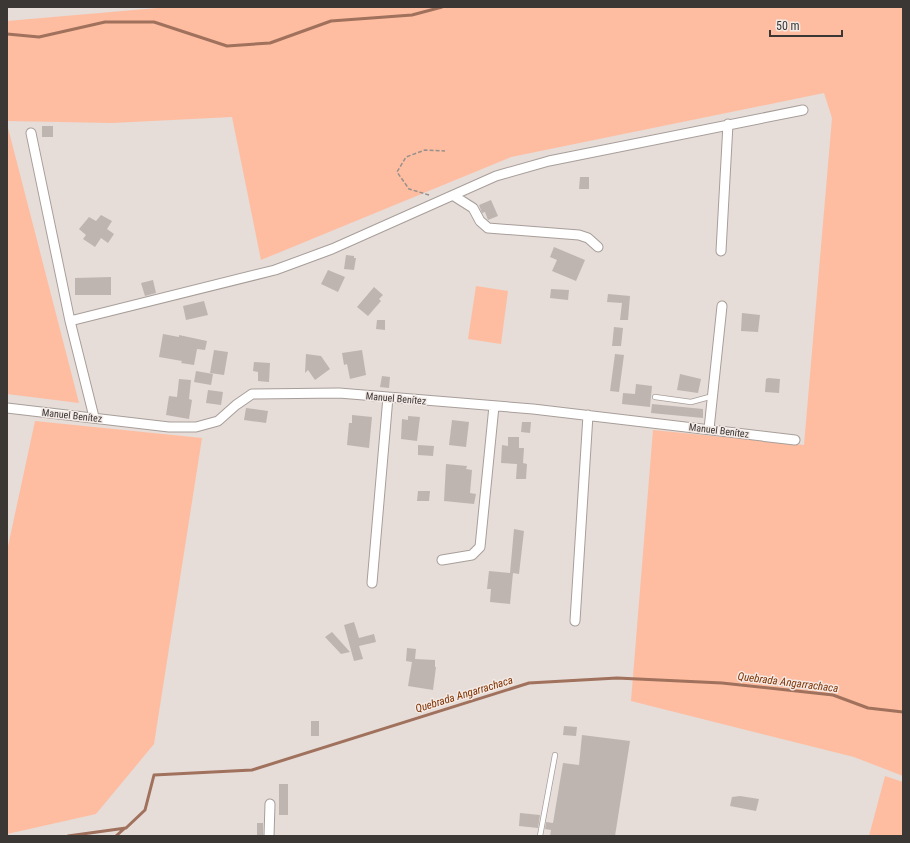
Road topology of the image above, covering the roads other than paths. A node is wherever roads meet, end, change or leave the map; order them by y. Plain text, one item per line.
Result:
1 (803, 110) dead end
2 (728, 124) junction
3 (31, 133) dead end
4 (454, 196) junction
5 (598, 247) dead end
6 (721, 250) dead end
7 (722, 306) dead end
8 (70, 321) junction
9 (713, 396) junction
10 (388, 397) junction
11 (655, 398) dead end
12 (494, 406) junction
13 (7, 408) edge
14 (588, 415) junction
15 (94, 417) junction
16 (709, 429) junction
17 (795, 440) dead end
18 (442, 560) dead end
19 (372, 583) dead end
20 (575, 621) dead end
21 (555, 755) dead end
22 (270, 804) dead end
23 (269, 836) edge
24 (540, 836) edge

1 - 2 street
2 - 4 street
2 - 6 street
3 - 8 street
4 - 5 street
4 - 8 street
7 - 9 street
8 - 15 street
9 - 11 lane
9 - 16 street
10 - 12 street, Manuel Benítez
10 - 15 street, Manuel Benítez
10 - 19 street
12 - 14 street, Manuel Benítez
12 - 18 street
13 - 15 street, Manuel Benítez
14 - 16 street, Manuel Benítez
14 - 20 street
16 - 17 street, Manuel Benítez
21 - 24 lane
22 - 23 street

